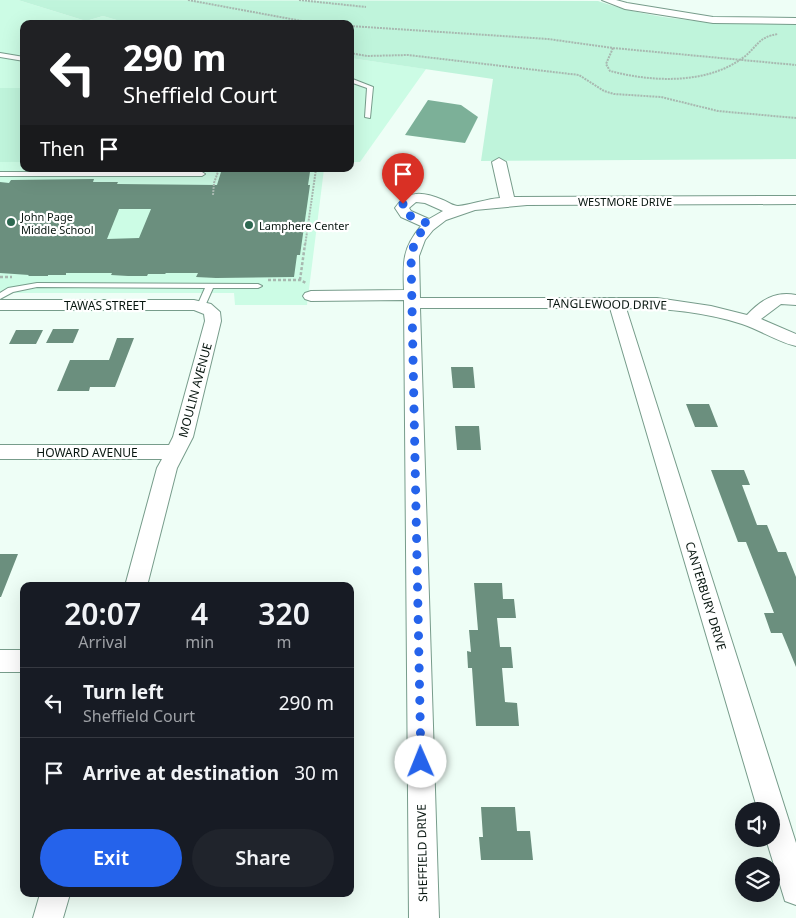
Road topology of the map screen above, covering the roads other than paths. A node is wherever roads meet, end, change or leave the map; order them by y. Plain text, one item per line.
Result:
1 (607, 0) edge
2 (796, 21) edge
3 (0, 55) edge
4 (20, 58) edge
5 (354, 81) edge
6 (368, 117) dead end
7 (499, 162) dead end
8 (0, 174) edge
9 (202, 174) dead end
10 (796, 200) edge
11 (508, 202) junction
12 (455, 211) junction
13 (429, 224) junction
14 (210, 286) junction
15 (258, 286) dead end
16 (311, 290) road end
17 (0, 297) edge
18 (412, 299) junction
19 (796, 300) edge
20 (616, 302) junction
21 (0, 305) edge
22 (205, 307) junction
23 (750, 321) junction
24 (795, 338) edge
25 (0, 452) edge
26 (175, 452) junction
27 (137, 582) edge
28 (0, 661) edge
29 (20, 661) edge
30 (796, 890) edge
31 (54, 897) edge
32 (48, 918) edge
33 (424, 918) edge

1 - 2 street
3 - 4 lane
5 - 6 lane
7 - 11 street
8 - 9 lane
10 - 11 street, WESTMORE DRIVE
11 - 12 street, WESTMORE DRIVE
12 - 13 street, SHEFFIELD DRIVE
12 - 13 street
13 - 18 street, SHEFFIELD DRIVE
14 - 15 lane
14 - 17 lane
14 - 22 lane
16 - 18 street
18 - 20 street, TANGLEWOOD DRIVE
18 - 33 street, SHEFFIELD DRIVE
19 - 23 street
20 - 23 street, TANGLEWOOD DRIVE
20 - 30 street, CANTERBURY DRIVE
21 - 22 street, TAWAS STREET
22 - 26 street, MOULIN AVENUE
23 - 24 street, TANGLEWOOD DRIVE
25 - 26 street, HOWARD AVENUE
26 - 27 street, MOULIN AVENUE
28 - 29 street
31 - 32 street

